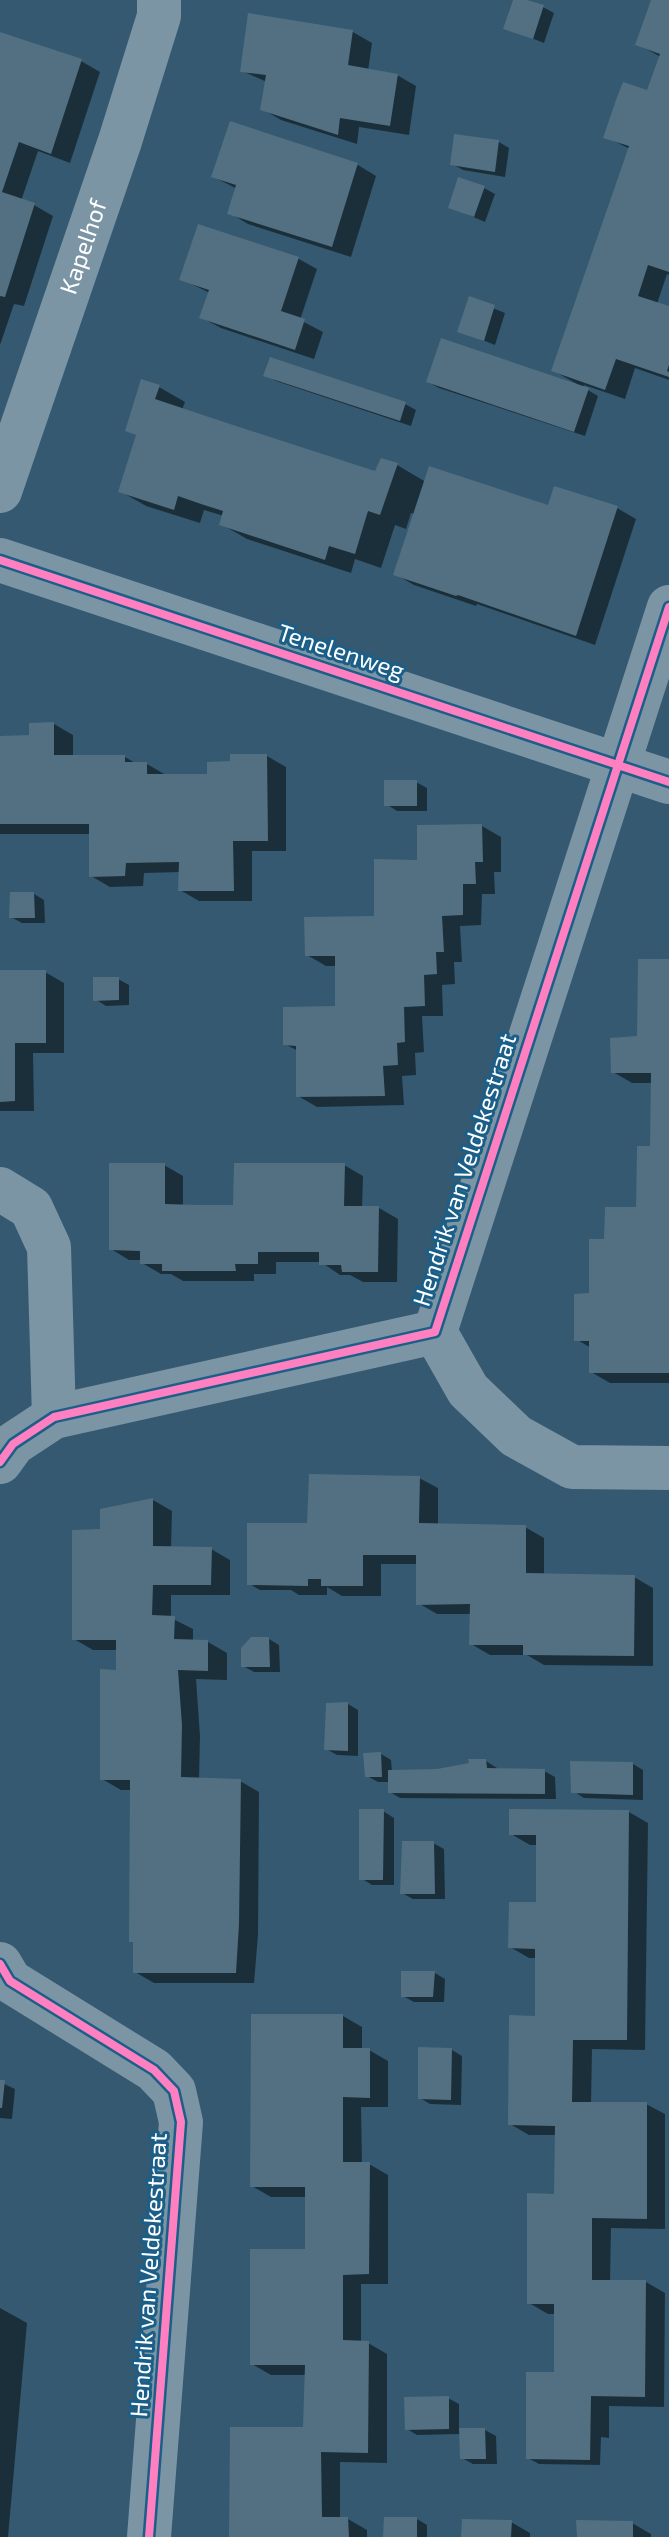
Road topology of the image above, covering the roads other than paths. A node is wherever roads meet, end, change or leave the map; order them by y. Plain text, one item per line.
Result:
1 (159, 0) edge
2 (0, 491) edge
3 (0, 560) edge
4 (669, 607) edge
5 (619, 765) junction
6 (669, 782) edge
7 (0, 1189) edge
8 (435, 1332) junction
9 (54, 1417) junction
10 (0, 1462) edge
11 (669, 1468) edge
12 (0, 1964) edge
13 (149, 2537) edge

1 - 2 street, Kapelhof
3 - 5 street, Tenelenweg
4 - 5 street, Hendrik van Veldekestraat
5 - 6 street, Tenelenweg
5 - 8 street, Hendrik van Veldekestraat
7 - 9 street
8 - 9 street, Hendrik van Veldekestraat
8 - 11 street
9 - 10 street, Hendrik van Veldekestraat
12 - 13 street, Hendrik van Veldekestraat

